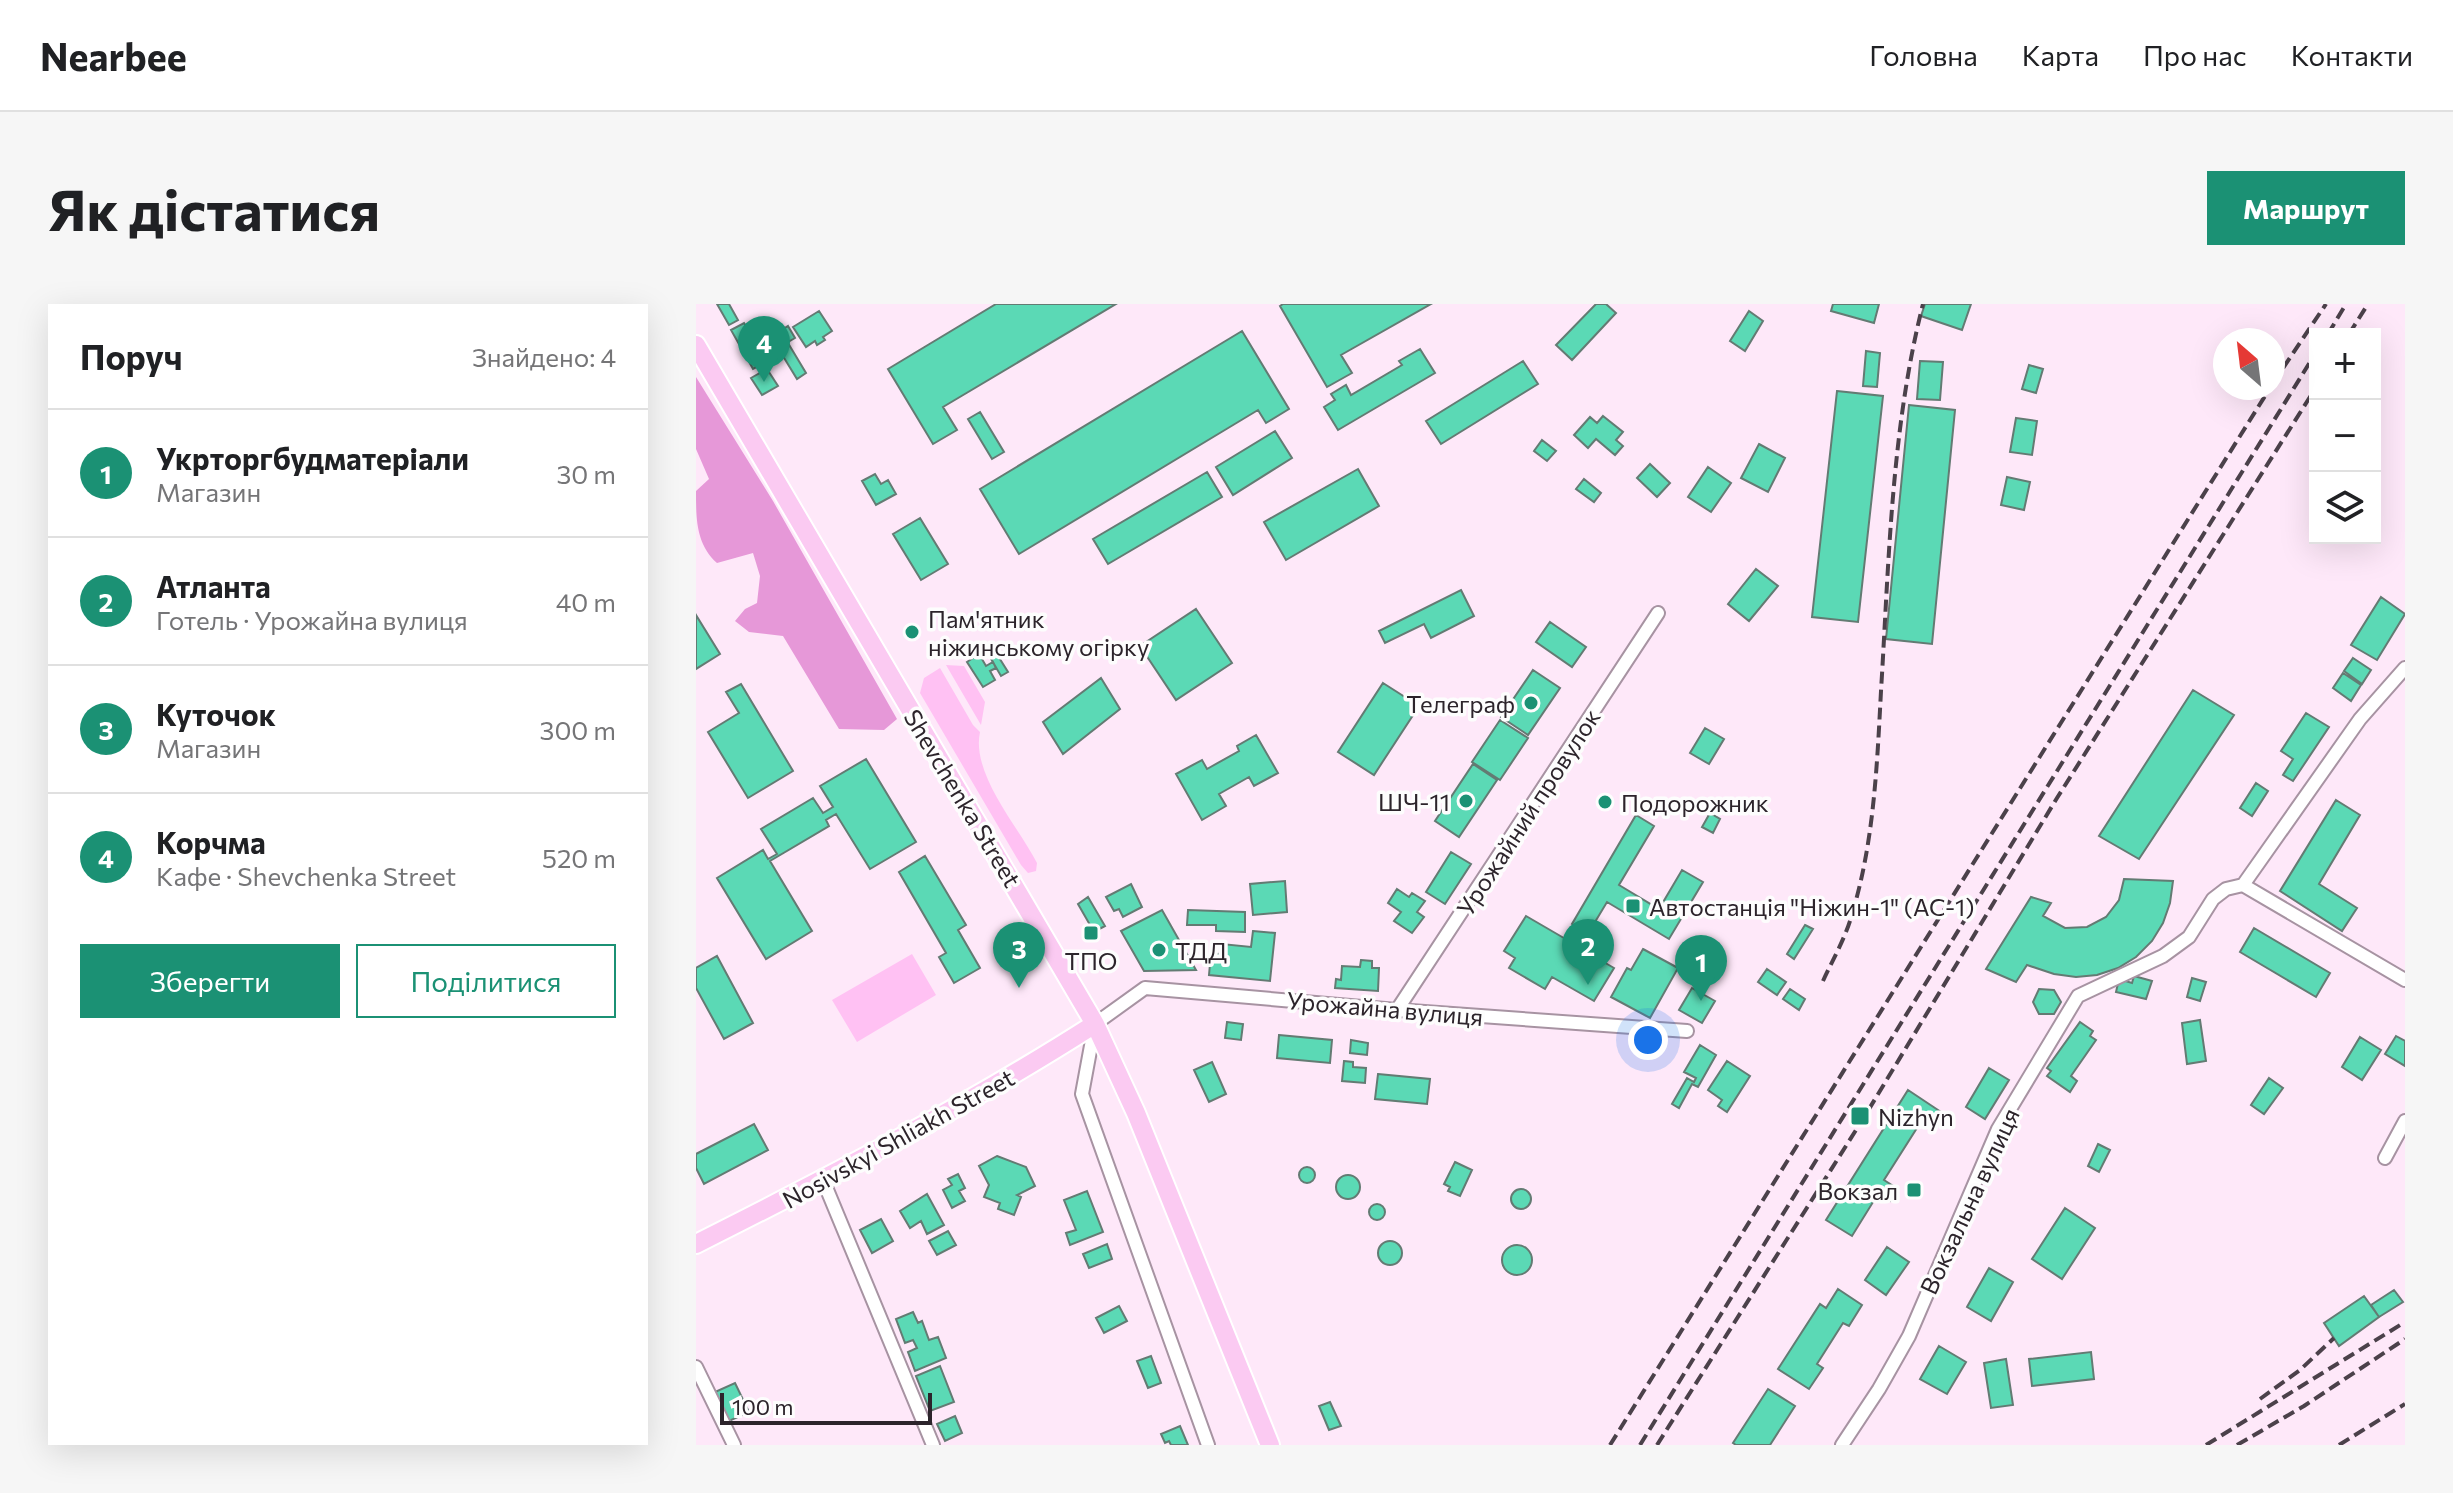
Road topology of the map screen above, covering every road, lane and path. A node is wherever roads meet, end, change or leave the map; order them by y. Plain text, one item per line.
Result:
1 (696, 345) edge
2 (1658, 613) dead end
3 (2405, 668) edge
4 (2243, 885) junction
5 (2405, 980) edge
6 (1397, 1010) junction
7 (1095, 1024) junction
8 (1687, 1031) dead end
9 (2405, 1121) edge
10 (2385, 1158) dead end
11 (823, 1180) junction
12 (696, 1244) edge
13 (696, 1367) edge
14 (734, 1445) edge
15 (933, 1445) edge
16 (1208, 1445) edge
17 (1270, 1445) edge
18 (1842, 1445) edge

1 - 7 main road, Shevchenka Street
2 - 6 street, Урожайний провулок
3 - 4 street, Вокзальна вулиця
4 - 5 street
4 - 18 street, Вокзальна вулиця
6 - 7 street, Урожайна вулиця
6 - 8 street, Урожайна вулиця
7 - 11 main road, Nosivskyi Shliakh Street
7 - 16 street
7 - 17 main road, Shevchenka Street
9 - 10 street
11 - 12 main road, Nosivskyi Shliakh Street
11 - 15 street
13 - 14 street

